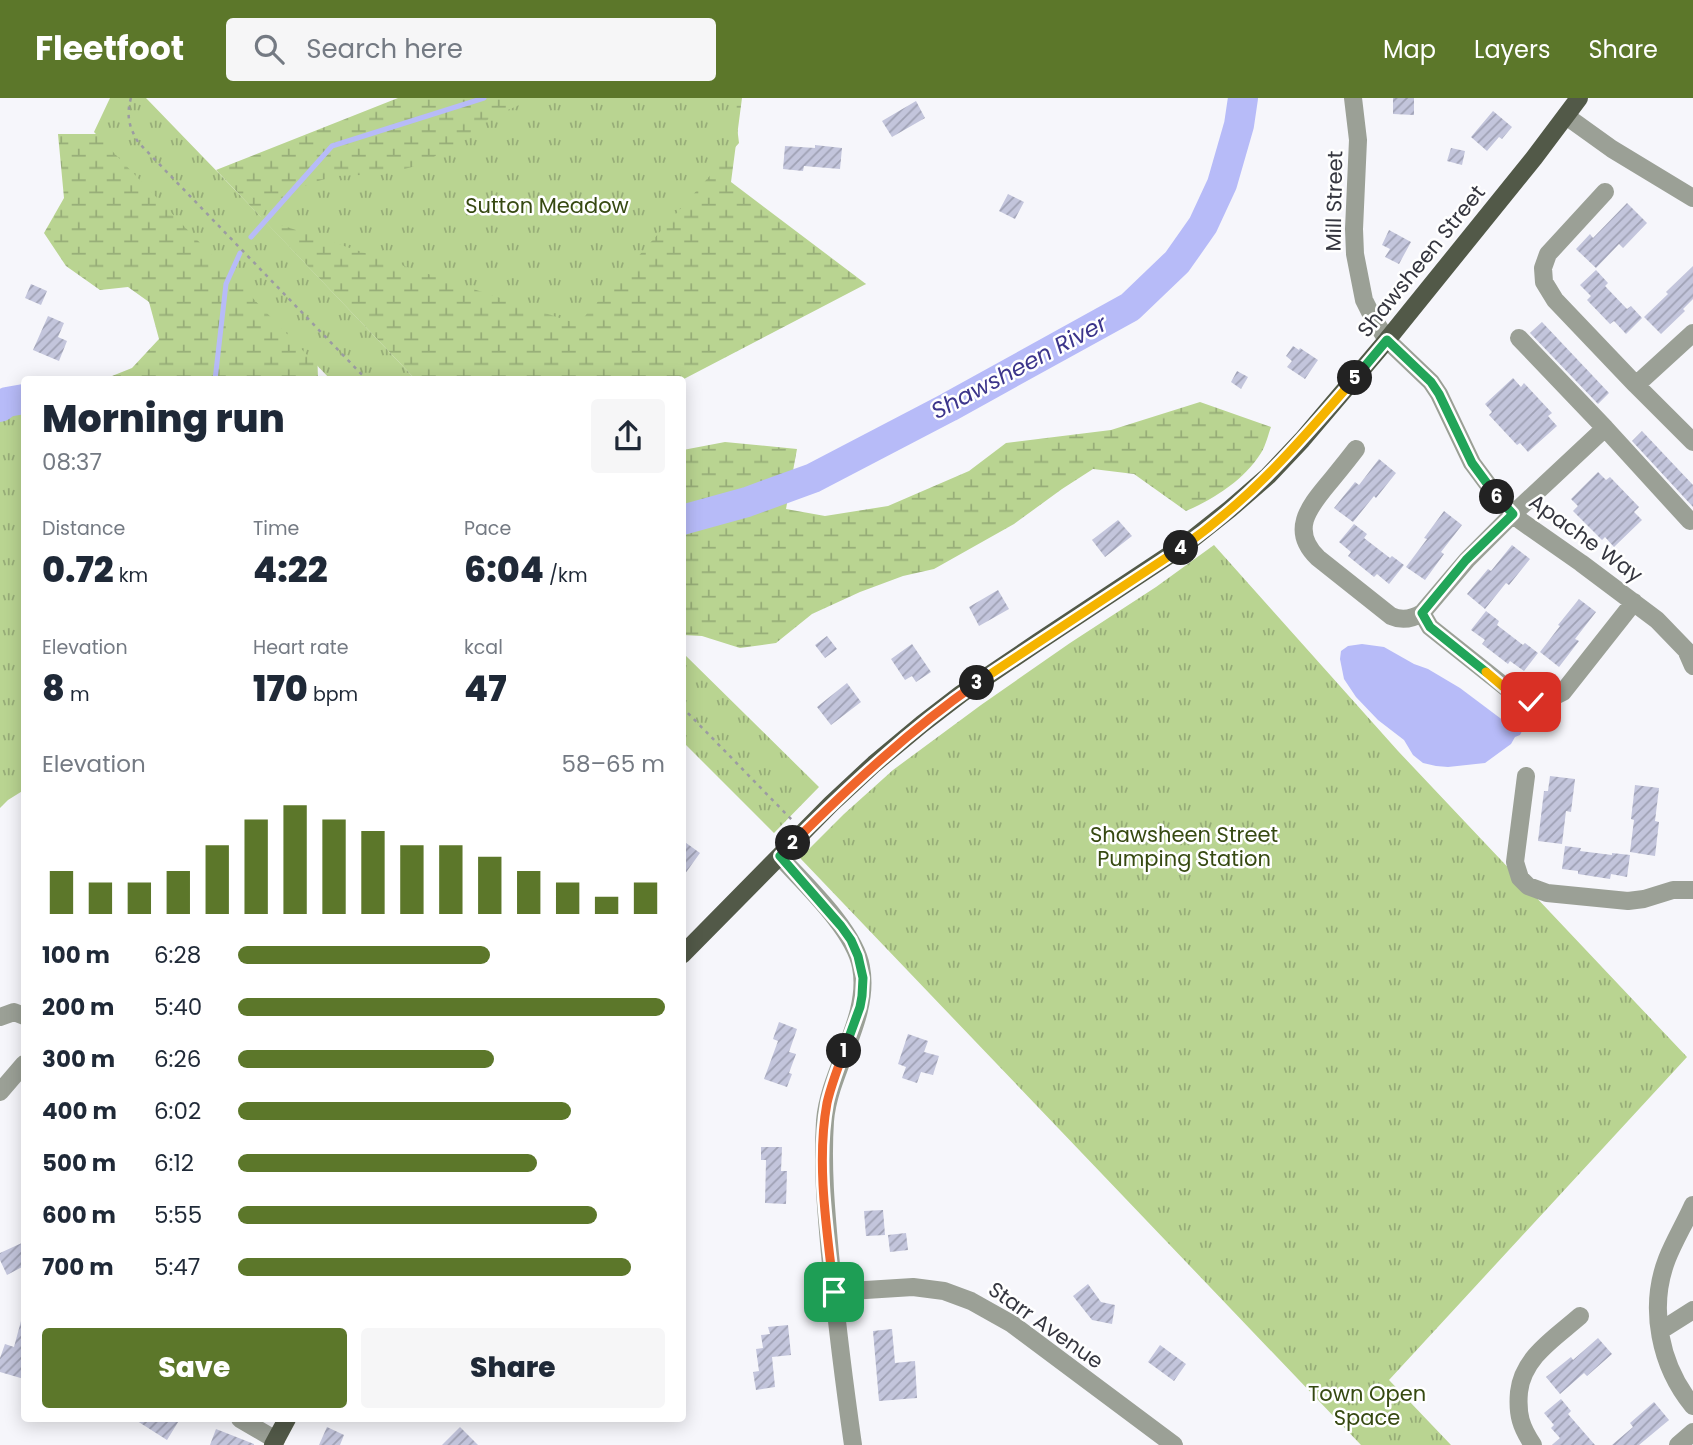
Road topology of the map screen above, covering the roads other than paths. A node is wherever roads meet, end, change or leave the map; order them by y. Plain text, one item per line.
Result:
1 (1353, 98) edge
2 (1578, 98) edge
3 (1566, 116) junction
4 (1605, 192) dead end
5 (1693, 198) edge
6 (1693, 333) edge
7 (1518, 338) dead end
8 (1387, 340) junction
9 (1636, 385) junction
10 (1605, 428) junction
11 (1693, 442) edge
12 (1356, 449) dead end
13 (1513, 514) junction
14 (1690, 521) dead end
15 (1634, 602) junction
16 (1422, 613) junction
17 (1690, 654) edge
18 (1526, 776) dead end
19 (780, 856) junction
20 (1693, 890) edge
21 (686, 951) edge
22 (21, 1015) edge
23 (0, 1017) edge
24 (21, 1067) edge
25 (0, 1092) edge
26 (1693, 1205) edge
27 (834, 1292) junction
28 (1693, 1310) edge
29 (1580, 1317) dead end
30 (1660, 1331) junction
31 (1693, 1406) edge
32 (244, 1422) edge
33 (285, 1422) edge
34 (1693, 1432) edge
35 (274, 1442) edge
36 (853, 1445) edge
37 (1174, 1445) edge
38 (1533, 1445) edge
39 (1678, 1445) edge

1 - 8 street, Mill Street
2 - 3 main road, Shawsheen Street
3 - 5 street
3 - 8 main road, Shawsheen Street
4 - 9 street
6 - 9 street
7 - 10 street
8 - 13 street, Apache Way
8 - 19 main road, Shawsheen Street
9 - 11 street
10 - 13 street
10 - 14 street
12 - 16 street
13 - 15 street, Apache Way
13 - 16 street
15 - 16 street
15 - 17 street, Apache Way
18 - 20 street
19 - 21 main road, Shawsheen Street
19 - 27 street
22 - 23 street
24 - 25 street
26 - 30 street
27 - 36 street
27 - 37 street, Starr Avenue
28 - 30 street
29 - 38 street
30 - 31 street
32 - 35 street
33 - 35 main road
34 - 39 street

